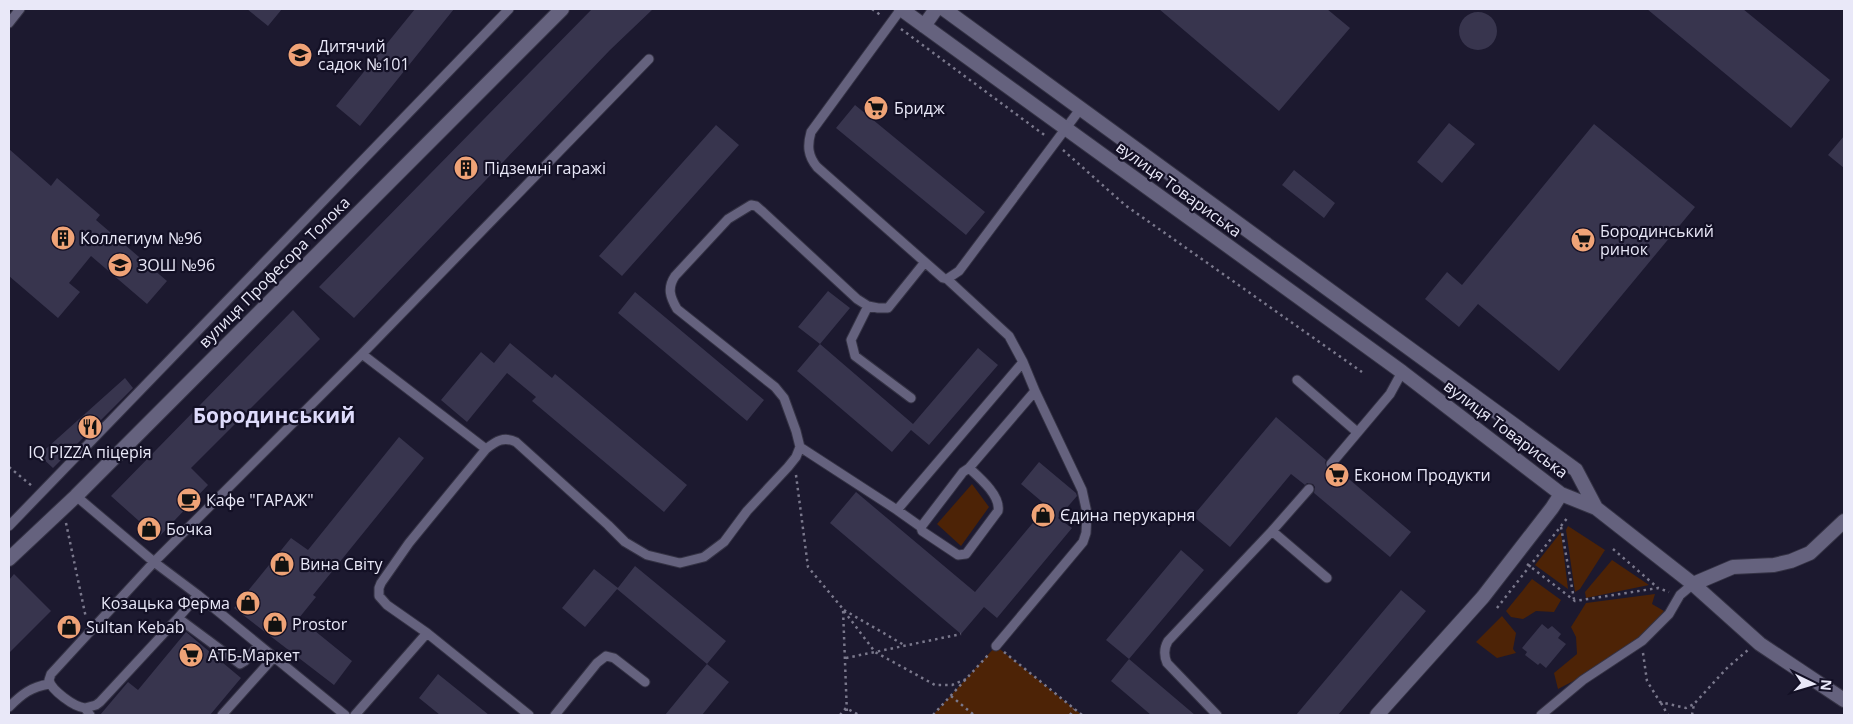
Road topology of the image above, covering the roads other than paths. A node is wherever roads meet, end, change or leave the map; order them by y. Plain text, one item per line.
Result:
1 (20, 9) edge
2 (509, 9) edge
3 (562, 9) edge
4 (901, 9) edge
5 (936, 9) edge
6 (944, 9) edge
7 (9, 23) edge
8 (924, 26) junction
9 (648, 59) dead end
10 (1081, 108) junction
11 (1066, 129) junction
12 (924, 262) junction
13 (946, 279) junction
14 (868, 306) junction
15 (362, 354) junction
16 (1023, 362) junction
17 (1402, 372) junction
18 (1296, 380) dead end
19 (1035, 392) junction
20 (911, 398) dead end
21 (1357, 432) junction
22 (800, 447) junction
23 (486, 449) junction
24 (1331, 464) dead end
25 (969, 468) junction
26 (1310, 489) dead end
27 (1561, 494) junction
28 (76, 496) junction
29 (1596, 508) junction
30 (897, 510) junction
31 (1844, 521) edge
32 (9, 526) edge
33 (921, 527) junction
34 (1272, 530) junction
35 (9, 559) edge
36 (154, 562) junction
37 (1327, 578) dead end
38 (1693, 584) junction
39 (198, 595) junction
40 (178, 618) junction
41 (427, 633) junction
42 (259, 644) junction
43 (996, 646) road end
44 (274, 657) junction
45 (645, 682) dead end
46 (49, 684) junction
47 (1844, 700) edge
48 (9, 706) edge
49 (87, 712) edge
50 (222, 715) edge
51 (345, 715) edge
52 (356, 715) edge
53 (529, 715) edge
54 (555, 715) edge
55 (1217, 715) edge
56 (1376, 715) edge
57 (1541, 715) edge

1 - 7 lane
2 - 32 lane
3 - 28 street, вулиця Професора Толока
4 - 8 street, вулиця Товариська
4 - 12 lane
5 - 8 street
6 - 10 street, вулиця Товариська
8 - 11 street, вулиця Товариська
9 - 15 lane
10 - 11 lane
10 - 29 street, вулиця Товариська
11 - 13 lane
11 - 17 street, вулиця Товариська
12 - 13 lane
12 - 14 lane
13 - 16 lane
14 - 20 lane
14 - 22 lane
15 - 23 lane
15 - 36 lane
16 - 19 lane
16 - 30 lane
17 - 21 lane
17 - 27 street, вулиця Товариська
18 - 21 lane
19 - 25 lane
19 - 43 lane
21 - 24 lane
22 - 23 lane
22 - 30 lane
23 - 41 lane
25 - 33 lane
25 - 33 lane
26 - 34 lane
27 - 29 street, вулиця Товариська
27 - 56 street
28 - 35 street, вулиця Професора Толока
28 - 36 lane
29 - 38 street
30 - 33 lane
31 - 38 street
34 - 37 lane
34 - 55 lane
36 - 39 lane
36 - 46 lane
38 - 47 street
38 - 57 lane
39 - 40 lane
39 - 42 lane
40 - 42 lane
40 - 49 lane
41 - 52 lane
41 - 53 lane
42 - 44 lane
44 - 50 lane
44 - 51 lane
45 - 54 lane
46 - 48 lane
46 - 49 lane

